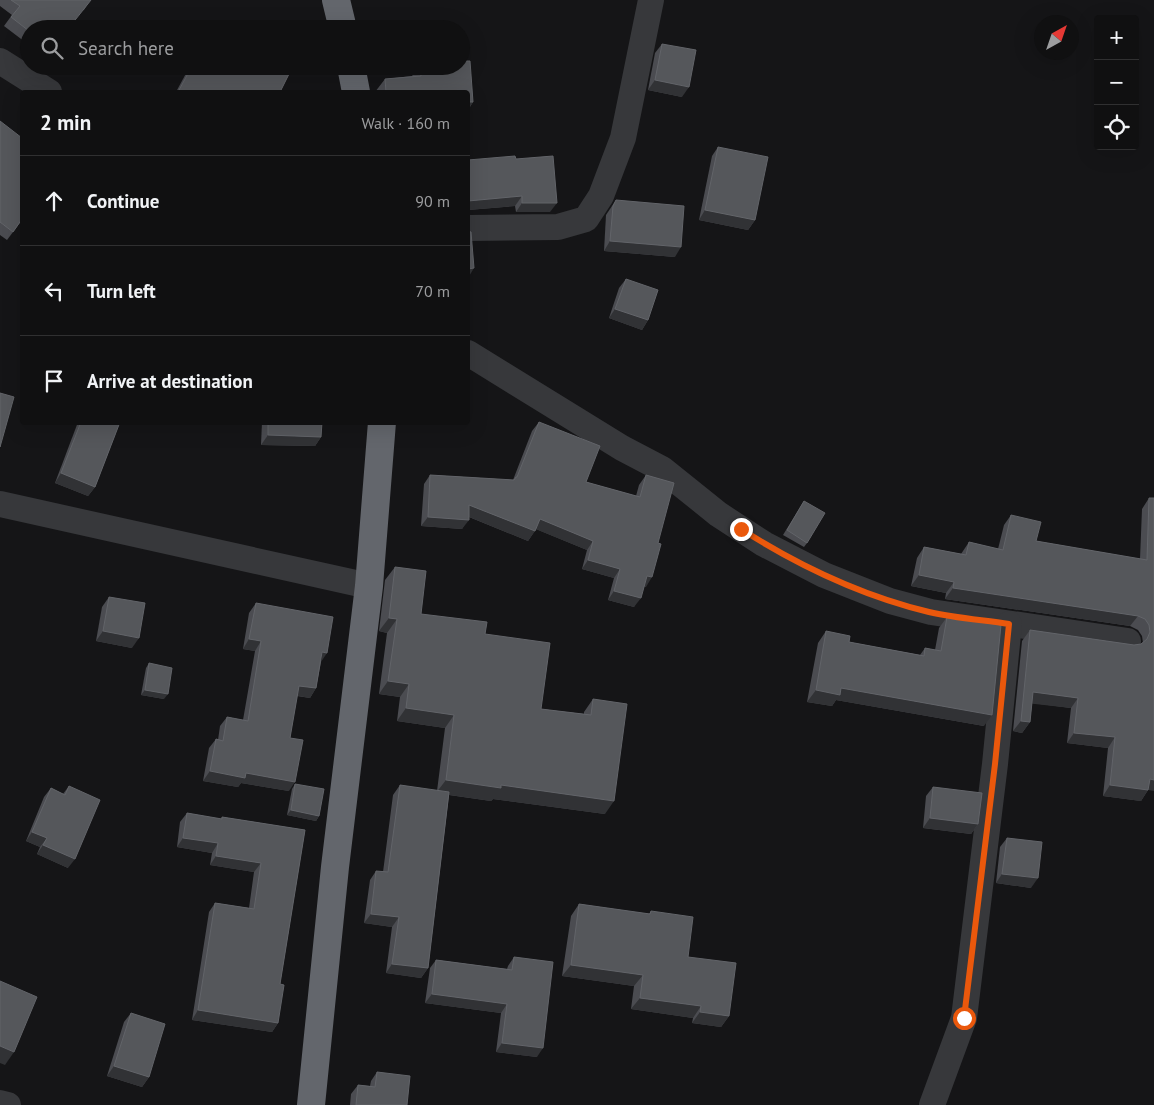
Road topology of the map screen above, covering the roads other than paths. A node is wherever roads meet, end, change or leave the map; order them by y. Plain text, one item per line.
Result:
1 (336, 0) edge
2 (651, 0) edge
3 (341, 20) edge
4 (0, 61) edge
5 (20, 74) edge
6 (22, 75) edge
7 (353, 75) edge
8 (46, 90) edge
9 (356, 90) edge
10 (470, 228) edge
11 (470, 354) edge
12 (382, 425) edge
13 (0, 504) edge
14 (369, 586) junction
15 (1009, 624) junction
16 (1128, 641) dead end
17 (0, 1103) edge
18 (8, 1105) edge
19 (311, 1105) edge
20 (932, 1105) edge

1 - 3 highway
2 - 10 street
4 - 5 street
6 - 8 street
7 - 9 highway
11 - 15 street
12 - 14 highway
13 - 14 street
14 - 19 highway
15 - 16 street
15 - 20 street
17 - 18 street

